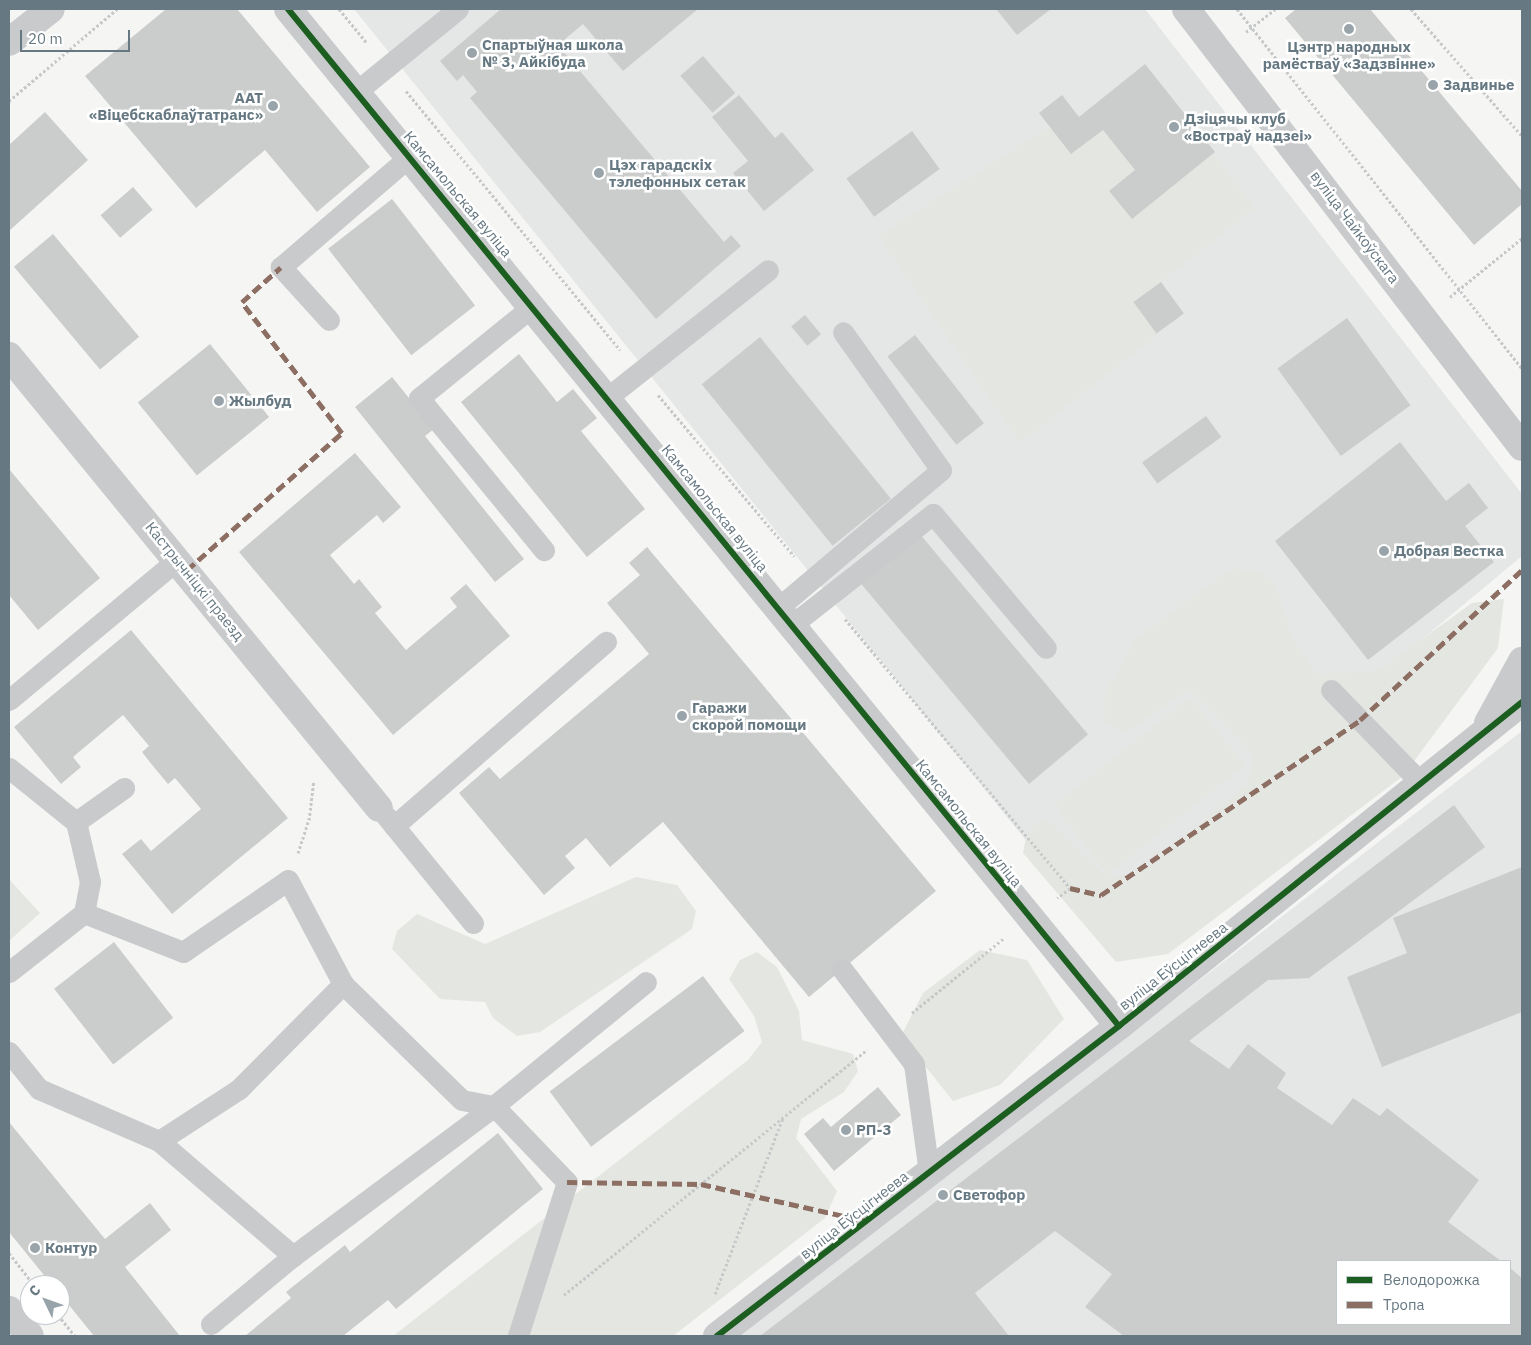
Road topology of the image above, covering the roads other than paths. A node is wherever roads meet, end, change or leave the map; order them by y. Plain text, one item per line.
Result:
1 (51, 9) edge
2 (288, 9) edge
3 (458, 9) edge
4 (1186, 9) edge
5 (9, 42) edge
6 (357, 92) junction
7 (410, 156) junction
8 (768, 270) dead end
9 (534, 305) junction
10 (329, 320) dead end
11 (843, 332) dead end
12 (9, 356) edge
13 (608, 397) junction
14 (1522, 447) edge
15 (544, 550) dead end
16 (178, 559) junction
17 (786, 616) junction
18 (606, 642) dead end
19 (1046, 648) dead end
20 (1522, 661) edge
21 (1331, 690) dead end
22 (9, 700) edge
23 (1522, 702) edge
24 (1480, 738) junction
25 (9, 768) edge
26 (1422, 784) junction
27 (124, 788) dead end
28 (387, 817) junction
29 (76, 822) junction
30 (84, 913) junction
31 (473, 923) dead end
32 (842, 969) dead end
33 (9, 972) edge
34 (646, 982) dead end
35 (343, 984) junction
36 (1119, 1026) junction
37 (12, 1062) edge
38 (494, 1106) junction
39 (159, 1141) junction
40 (928, 1172) junction
41 (293, 1256) junction
42 (9, 1310) edge
43 (211, 1324) dead end
44 (519, 1333) edge
45 (30, 1336) edge
46 (717, 1336) edge

1 - 5 street
2 - 6 street, Камсамольская вуліца
3 - 6 lane
4 - 14 street, вуліца Чайкоўскага
6 - 7 street, Камсамольская вуліца
7 - 9 street, Камсамольская вуліца
7 - 10 lane
8 - 13 lane
9 - 13 street, Камсамольская вуліца
9 - 15 lane
11 - 17 lane
12 - 16 street, Кастрычніцкі праезд
13 - 17 street, Камсамольская вуліца
16 - 22 lane
16 - 28 street, Кастрычніцкі праезд
17 - 19 lane
17 - 36 street, Камсамольская вуліца
18 - 28 lane
20 - 24 street
21 - 26 lane
23 - 24 street, вуліца Еўсцігнеева
24 - 26 street, вуліца Еўсцігнеева
25 - 29 lane
26 - 36 street, вуліца Еўсцігнеева
27 - 29 lane
28 - 31 lane
29 - 30 lane
30 - 33 lane
30 - 35 lane
32 - 40 lane
34 - 38 lane
35 - 38 lane
35 - 39 lane
36 - 40 street, вуліца Еўсцігнеева
37 - 39 lane
38 - 41 lane
38 - 44 lane
39 - 41 lane
40 - 46 street, вуліца Еўсцігнеева
41 - 43 lane
42 - 45 street

